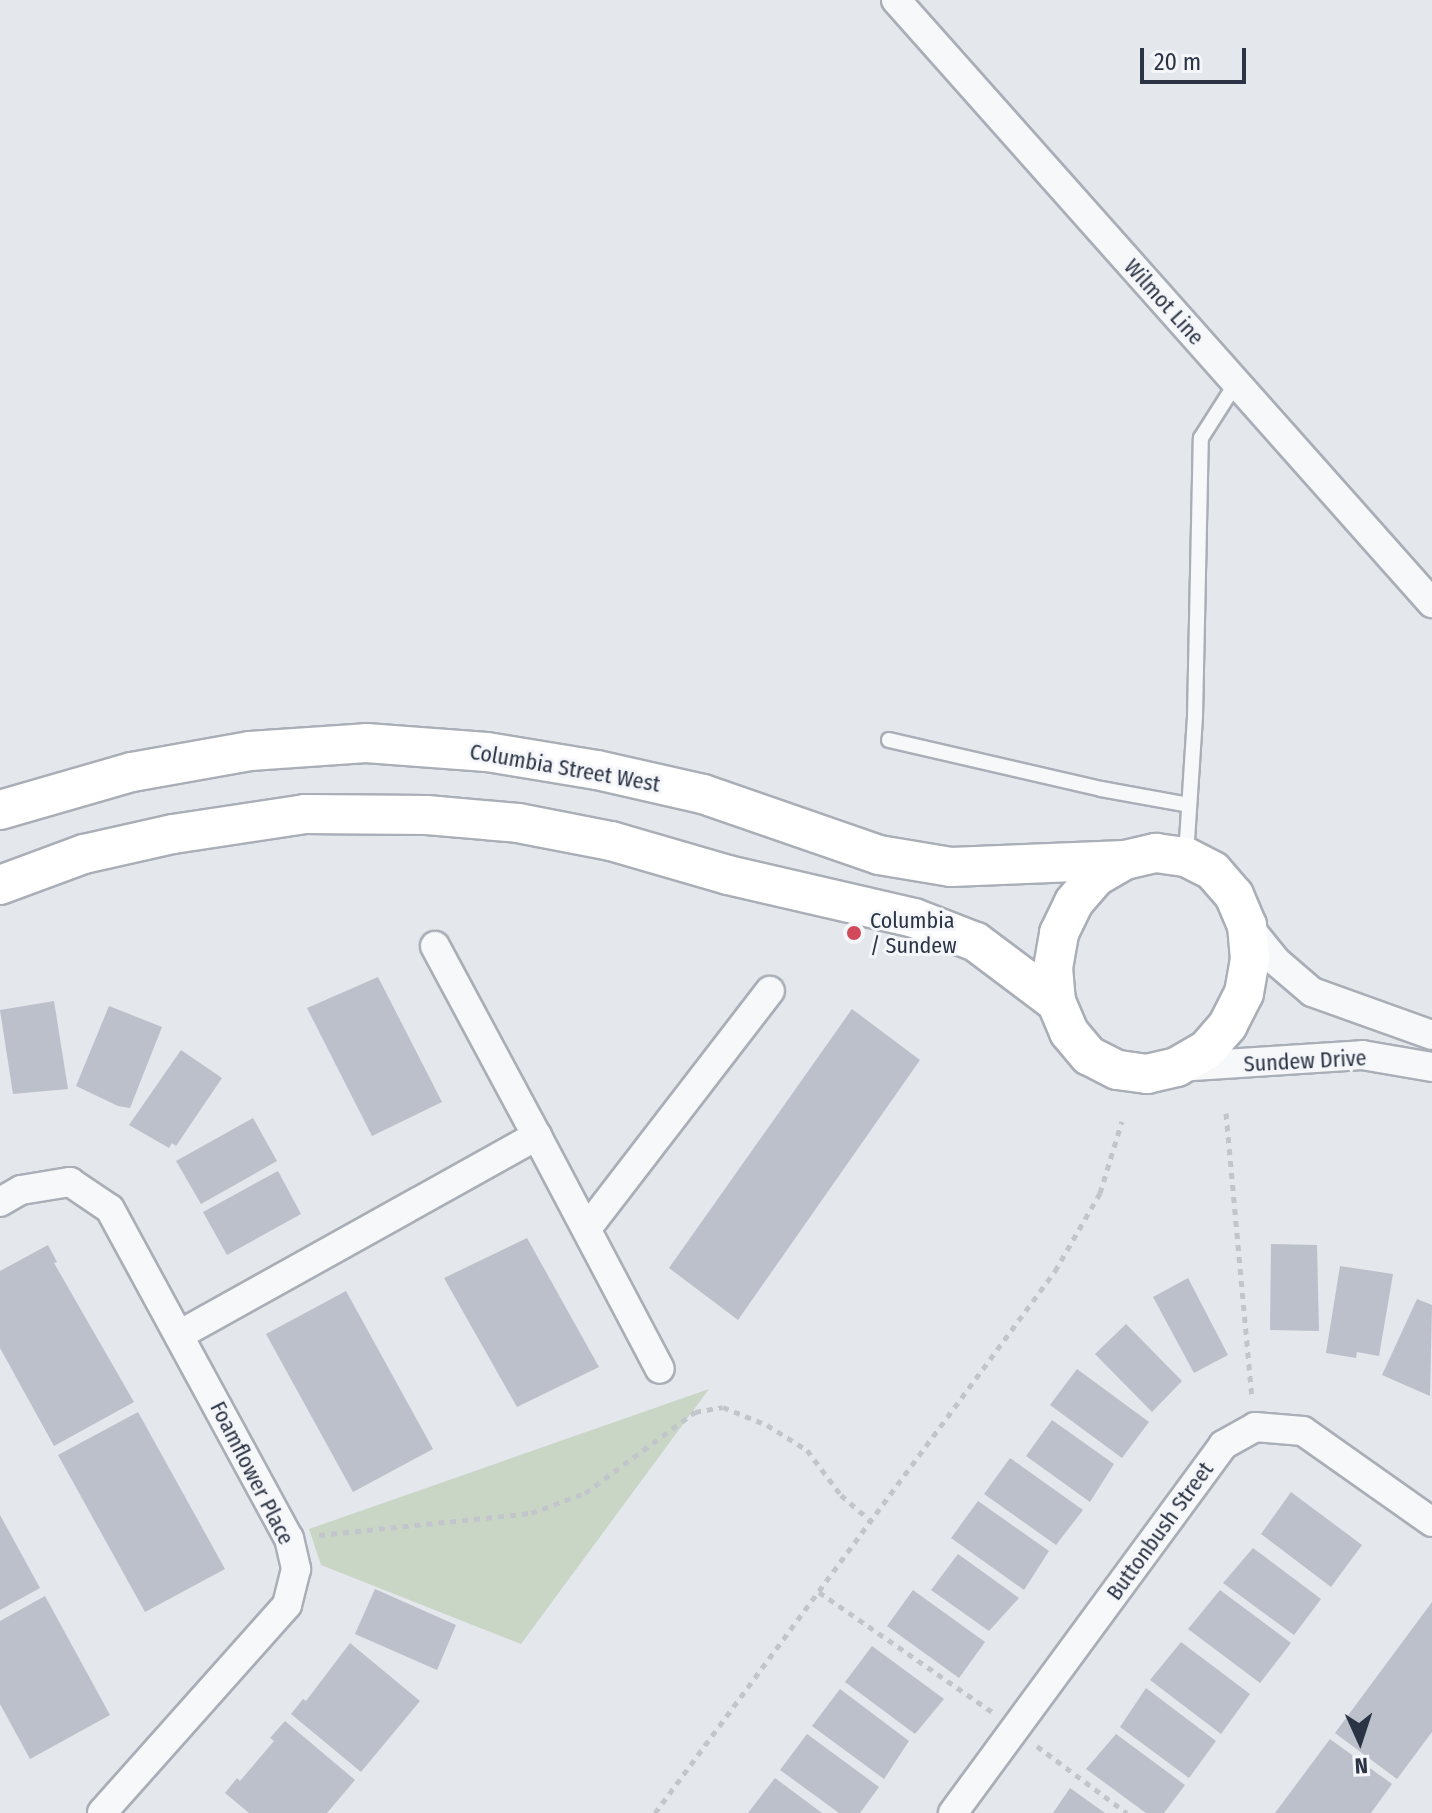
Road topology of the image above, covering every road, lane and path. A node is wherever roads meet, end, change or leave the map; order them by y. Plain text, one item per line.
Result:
1 (896, 0) edge
2 (1236, 383) junction
3 (1432, 603) edge
4 (889, 740) dead end
5 (1189, 805) junction
6 (0, 810) edge
7 (1186, 857) junction
8 (1125, 860) junction
9 (0, 885) edge
10 (1247, 925) junction
11 (435, 946) dead end
12 (770, 991) dead end
13 (1056, 1002) junction
14 (1432, 1035) edge
15 (1177, 1067) junction
16 (1432, 1067) edge
17 (1226, 1113) dead end
18 (1122, 1121) dead end
19 (537, 1136) junction
20 (0, 1202) edge
21 (588, 1227) junction
22 (179, 1335) junction
23 (660, 1369) dead end
24 (1255, 1427) junction
25 (871, 1521) junction
26 (1432, 1522) edge
27 (289, 1538) junction
28 (819, 1592) junction
29 (999, 1718) dead end
30 (1037, 1746) dead end
31 (102, 1813) edge
32 (655, 1813) edge
33 (953, 1813) edge
34 (1127, 1813) edge

1 - 2 street, Wilmot Line
2 - 3 street, Wilmot Line
2 - 5 lane
4 - 5 lane
5 - 7 lane
6 - 8 main road, Columbia Street West
7 - 8 main road
7 - 10 main road
8 - 13 main road
9 - 13 main road
10 - 14 street, Sundew Drive
10 - 15 main road
11 - 19 street
12 - 21 street
13 - 15 main road
15 - 16 street, Sundew Drive
17 - 24 path
18 - 25 path
19 - 21 street
19 - 22 street
20 - 22 street, Foamflower Place
21 - 23 street
22 - 27 street, Foamflower Place
24 - 26 street
24 - 33 street, Buttonbush Street
25 - 27 path
25 - 28 path
27 - 31 street, Foamflower Place
28 - 29 path
28 - 32 path
30 - 34 path

